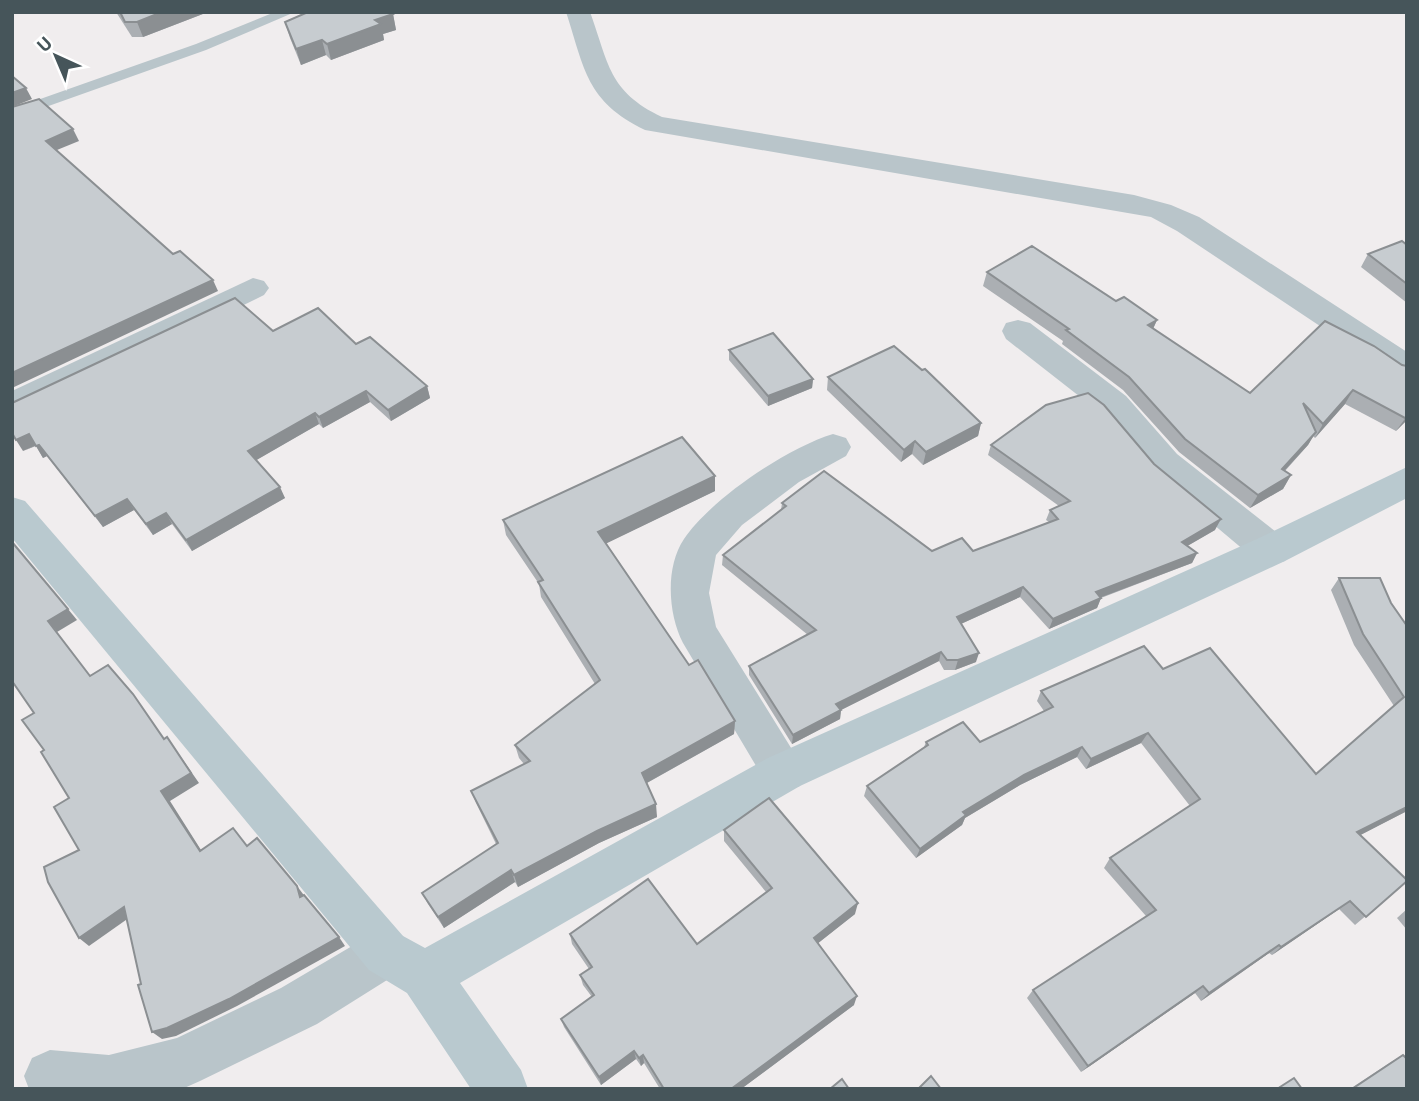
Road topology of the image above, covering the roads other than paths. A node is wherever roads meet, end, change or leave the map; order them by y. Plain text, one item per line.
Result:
1 (288, 12) edge
2 (578, 12) edge
3 (12, 114) edge
4 (253, 288) dead end
5 (1018, 331) dead end
6 (1407, 368) edge
7 (12, 406) edge
8 (833, 447) dead end
9 (1407, 481) edge
10 (12, 512) edge
11 (1271, 550) junction
12 (784, 772) junction
13 (406, 964) junction
14 (50, 1076) dead end
15 (502, 1089) edge

1 - 3 lane
2 - 6 street
4 - 7 street
5 - 11 street
8 - 12 street
9 - 11 street
10 - 13 street
11 - 12 street
12 - 13 street
13 - 14 street
13 - 15 street

